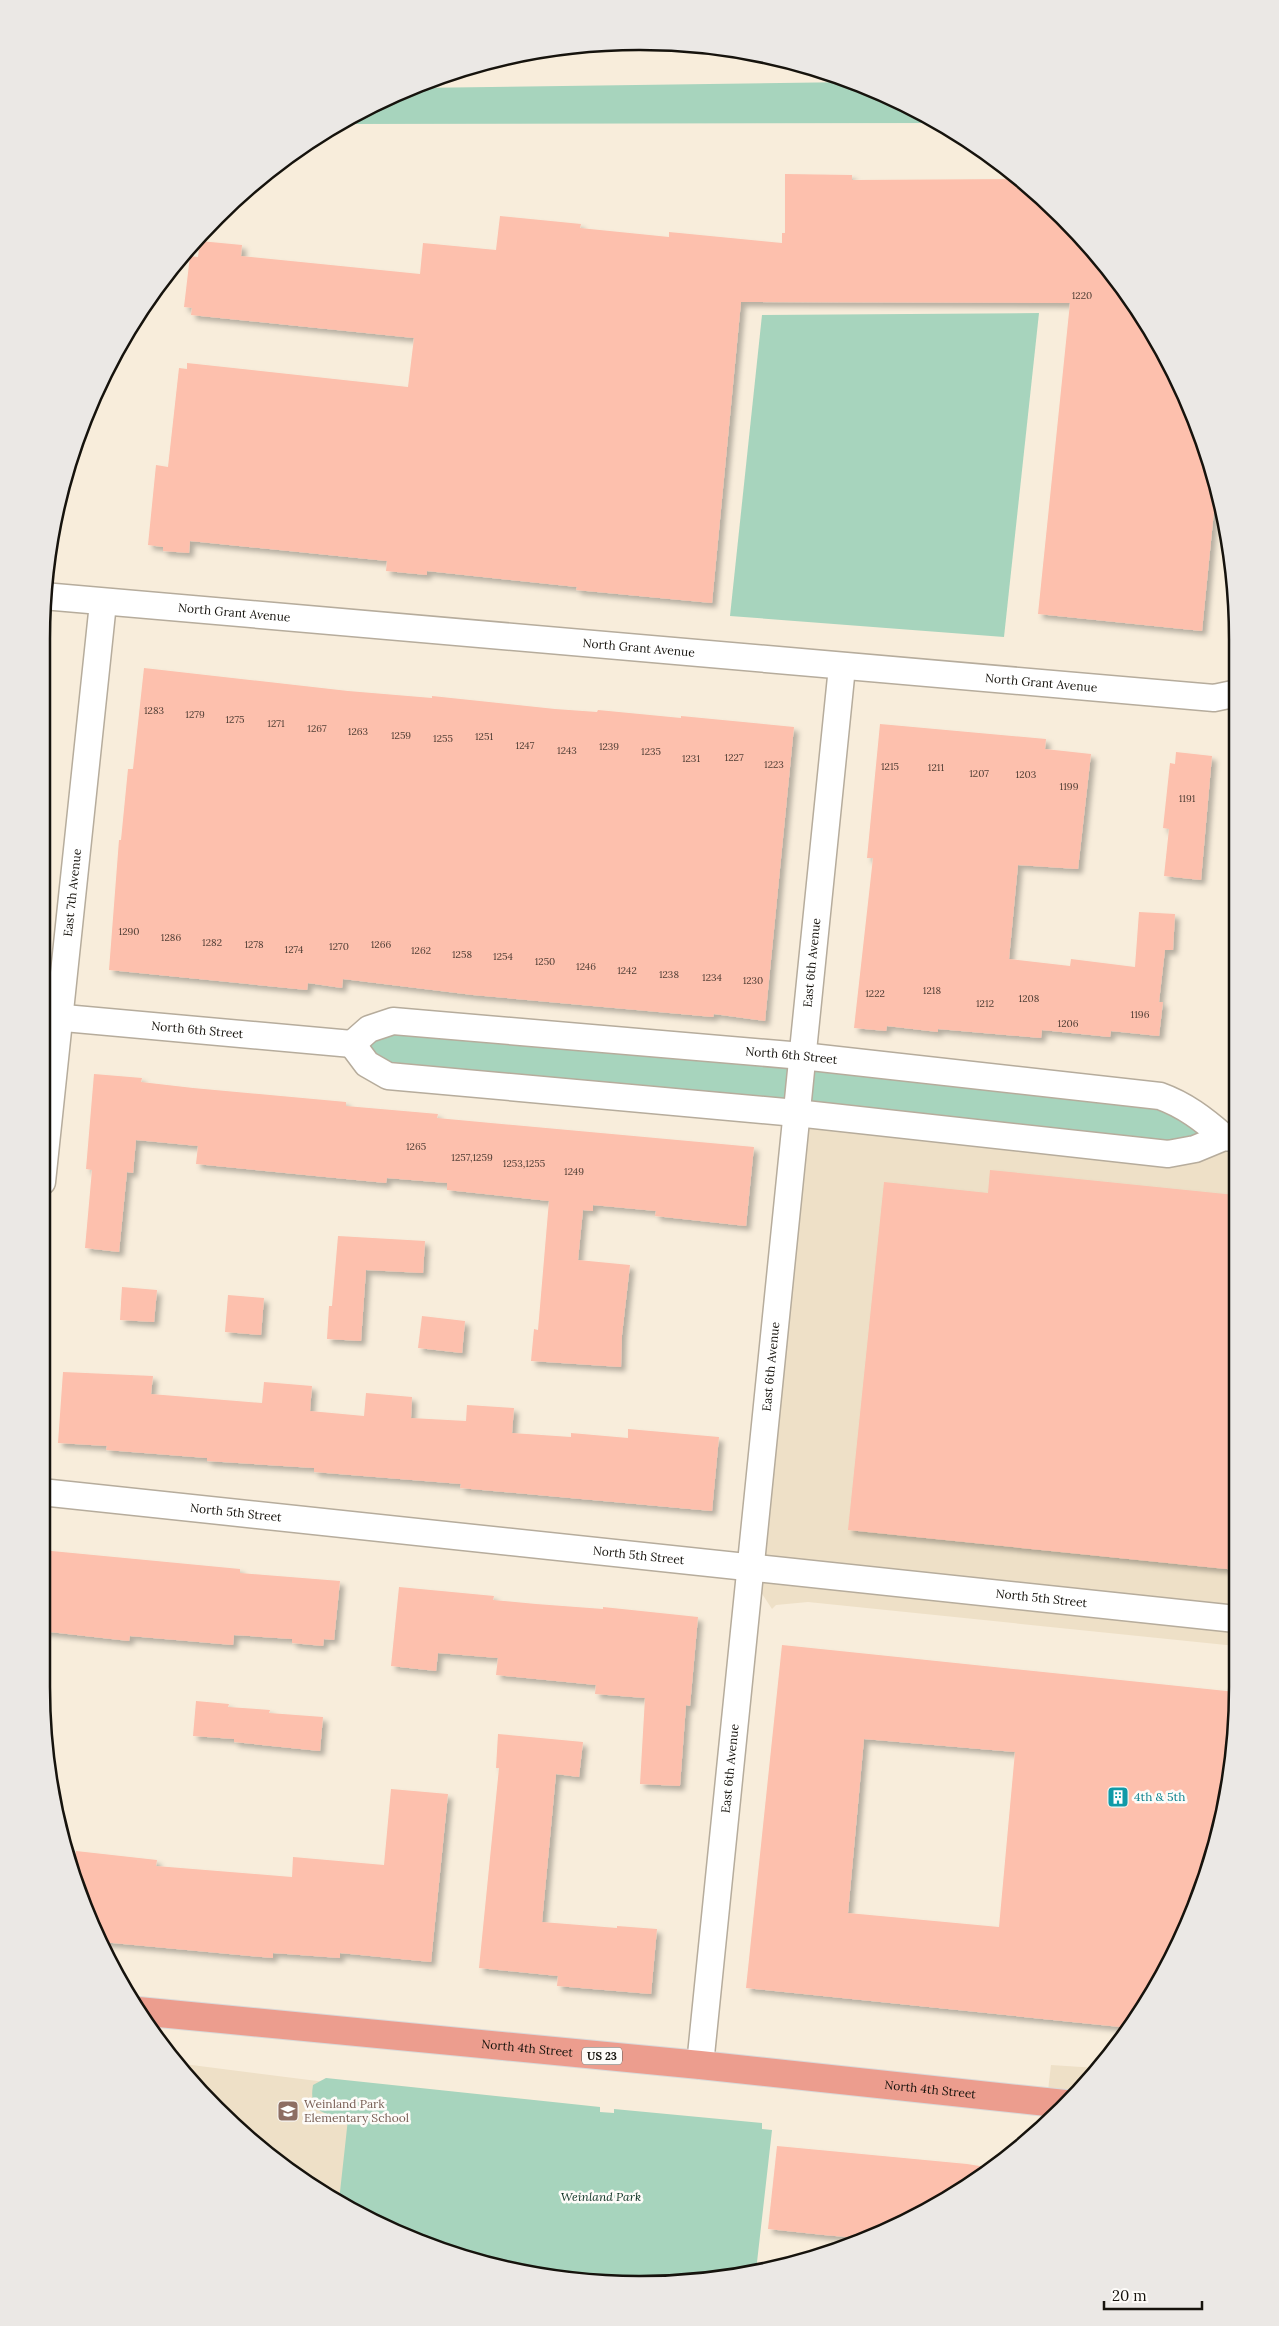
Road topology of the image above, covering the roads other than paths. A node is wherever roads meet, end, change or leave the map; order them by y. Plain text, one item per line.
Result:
1 (51, 597) edge
2 (103, 603) junction
3 (842, 667) junction
4 (1229, 695) edge
5 (51, 1016) edge
6 (50, 1034) edge
7 (352, 1044) junction
8 (802, 1056) junction
9 (796, 1113) junction
10 (1229, 1137) edge
11 (50, 1493) edge
12 (750, 1567) junction
13 (1229, 1617) edge
14 (148, 2012) edge
15 (700, 2066) junction
16 (1056, 2103) edge

1 - 2 street, North Grant Avenue
2 - 3 street, North Grant Avenue
2 - 5 street, East 7th Avenue
3 - 4 street, North Grant Avenue
3 - 8 street, East 6th Avenue
5 - 6 street, East 7th Avenue
5 - 7 street, North 6th Street
7 - 8 street, North 6th Street
7 - 9 street, North 6th Street
8 - 9 street, East 6th Avenue
8 - 10 street, North 6th Street
9 - 10 street, North 6th Street
9 - 12 street, East 6th Avenue
11 - 12 street, North 5th Street
12 - 13 street, North 5th Street
12 - 15 street, East 6th Avenue
14 - 15 main road, North 4th Street / US 23
15 - 16 main road, North 4th Street / US 23

